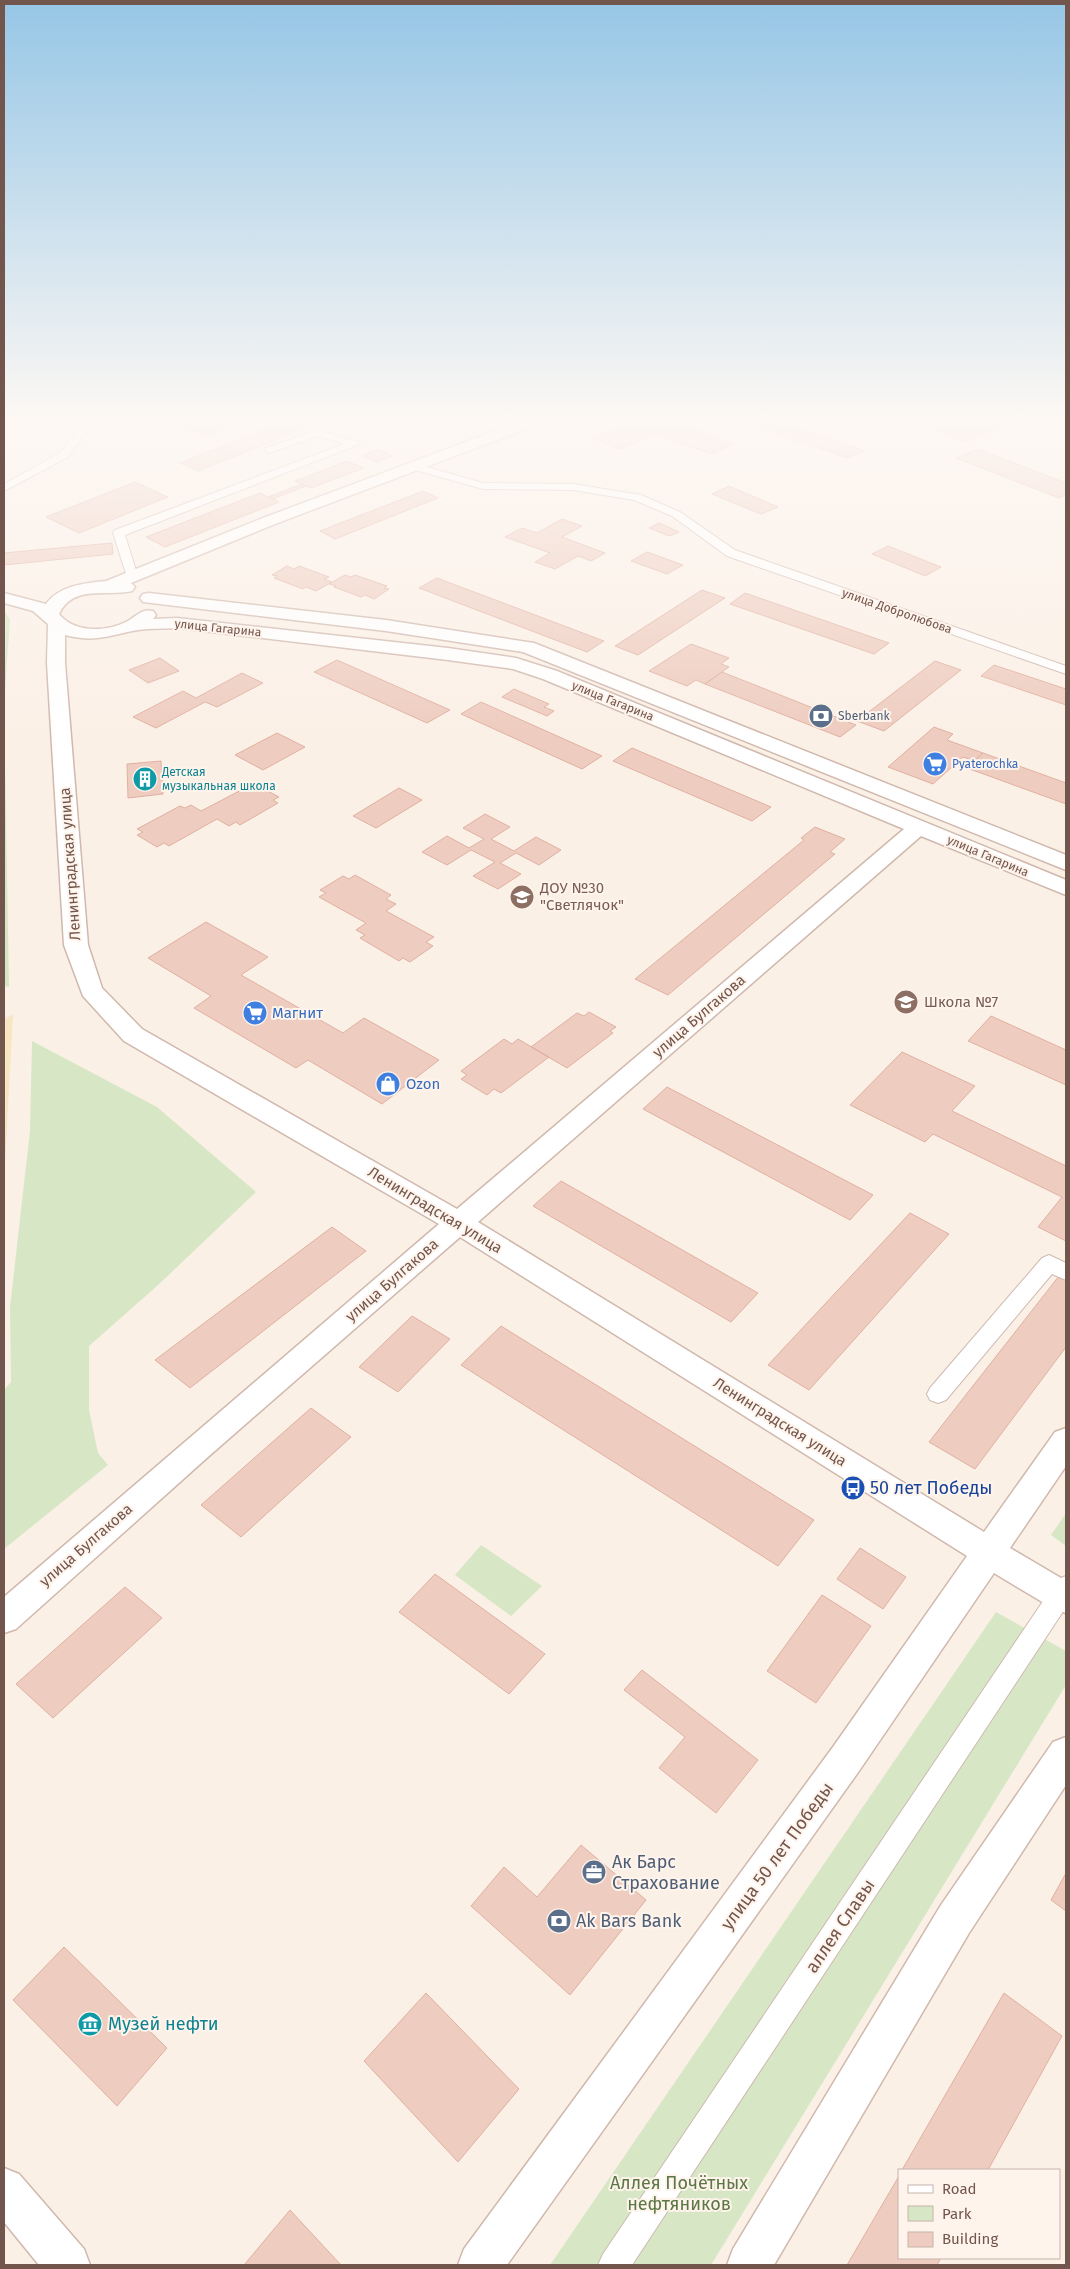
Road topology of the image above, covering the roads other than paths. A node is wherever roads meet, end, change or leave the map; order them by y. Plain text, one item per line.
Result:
1 (138, 526) edge
2 (260, 526) edge
3 (693, 526) edge
4 (140, 589) junction
5 (72, 593) junction
6 (5, 598) edge
7 (53, 620) junction
8 (125, 628) junction
9 (56, 663) junction
10 (1066, 670) edge
11 (919, 827) junction
12 (1066, 862) edge
13 (1066, 888) edge
14 (458, 1223) junction
15 (1066, 1272) edge
16 (938, 1394) dead end
17 (1066, 1441) edge
18 (988, 1552) junction
19 (1064, 1593) edge
20 (4, 1618) edge
21 (1066, 1754) edge
22 (4, 2189) edge
23 (68, 2265) edge
24 (480, 2265) edge
25 (614, 2265) edge
26 (749, 2265) edge

1 - 4 street
2 - 4 street
3 - 10 street, улица Добролюбова
4 - 5 street, улица Гагарина
4 - 8 street
4 - 12 street, улица Гагарина
5 - 6 street
5 - 7 street
6 - 7 street, улица Гагарина
7 - 8 street, улица Гагарина
7 - 9 street, Ленинградская улица
8 - 9 street
8 - 11 street, улица Гагарина
9 - 14 street, Ленинградская улица
11 - 13 street, улица Гагарина
11 - 14 street, улица Булгакова
14 - 18 street, Ленинградская улица
14 - 20 street, улица Булгакова
15 - 16 street
17 - 18 street, улица 50 лет Победы
18 - 19 street, Ленинградская улица
18 - 24 street, улица 50 лет Победы
19 - 25 street, аллея Славы
21 - 26 street
22 - 23 street

